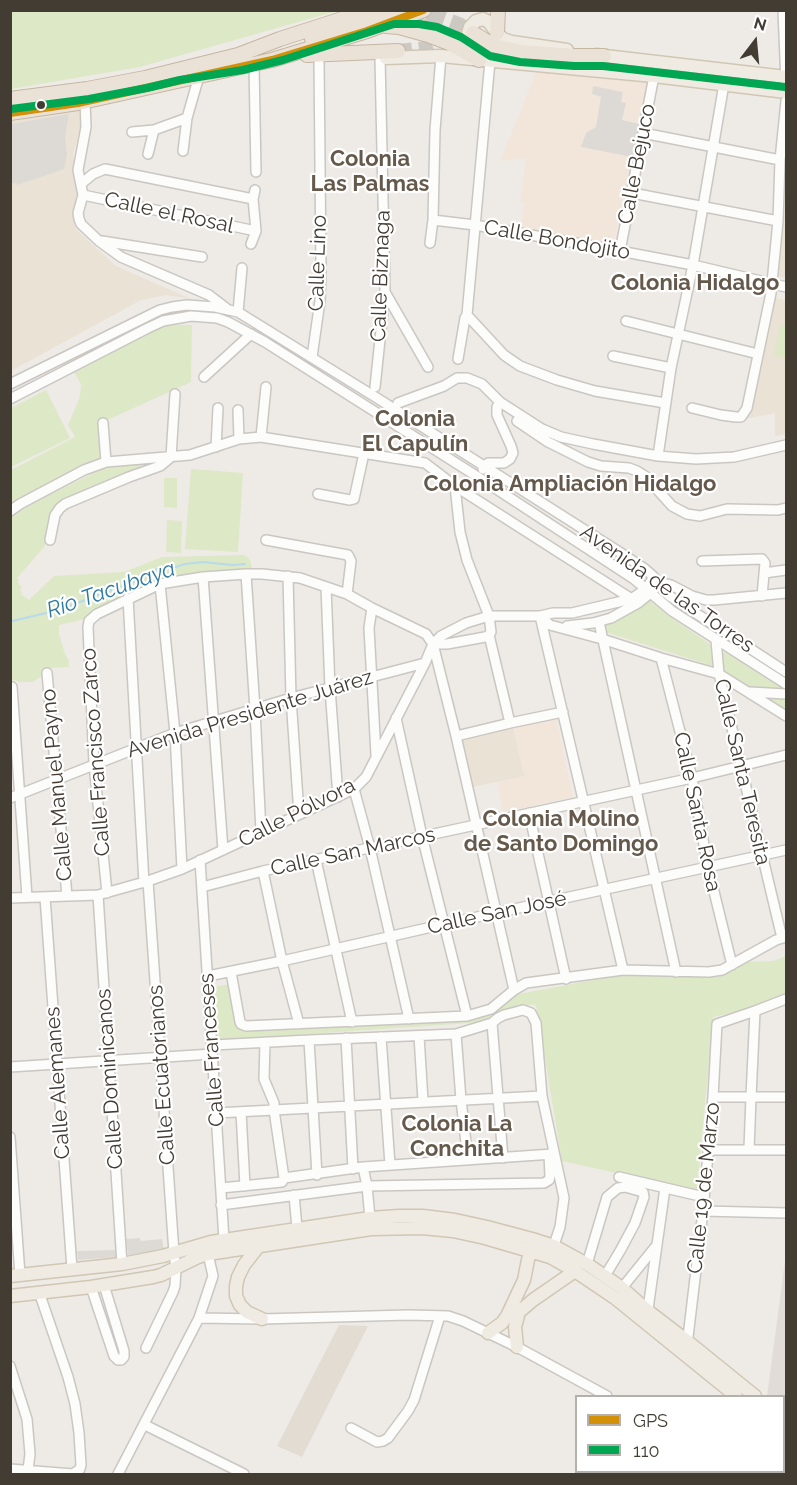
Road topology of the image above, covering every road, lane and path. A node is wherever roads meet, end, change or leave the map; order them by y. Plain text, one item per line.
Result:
1 (370, 10) edge
2 (424, 10) edge
3 (498, 10) edge
4 (783, 10) edge
5 (393, 13) dead end
6 (384, 26) junction
7 (473, 33) tunnel mouth
8 (497, 33) junction
9 (398, 51) tunnel mouth
10 (441, 56) junction
11 (604, 56) junction
12 (313, 57) junction
13 (380, 58) junction
14 (272, 60) junction
15 (485, 61) junction
16 (254, 64) junction
17 (522, 64) junction
18 (178, 70) junction
19 (199, 76) junction
20 (654, 76) junction
21 (786, 77) edge
22 (786, 83) edge
23 (724, 84) junction
24 (786, 92) edge
25 (10, 99) edge
26 (786, 101) edge
27 (85, 102) junction
28 (10, 113) edge
29 (187, 118) junction
30 (154, 129) junction
31 (132, 132) dead end
32 (643, 133) junction
33 (713, 147) junction
34 (183, 151) dead end
35 (148, 154) dead end
36 (780, 160) junction
37 (256, 172) dead end
38 (81, 184) junction
39 (632, 193) junction
40 (83, 195) junction
41 (703, 208) junction
42 (433, 220) junction
43 (778, 221) junction
44 (475, 225) junction
45 (256, 231) junction
46 (99, 241) junction
47 (430, 243) dead end
48 (251, 244) dead end
49 (620, 251) junction
50 (202, 257) dead end
51 (693, 265) junction
52 (242, 268) dead end
53 (772, 283) junction
54 (786, 287) edge
55 (385, 291) junction
56 (226, 308) junction
57 (238, 312) junction
58 (467, 315) junction
59 (626, 321) dead end
60 (252, 334) junction
61 (678, 334) junction
62 (285, 341) junction
63 (278, 351) junction
64 (758, 354) junction
65 (613, 356) dead end
66 (312, 357) junction
67 (63, 358) junction
68 (458, 358) dead end
69 (428, 367) dead end
70 (69, 368) junction
71 (670, 368) junction
72 (204, 377) dead end
73 (10, 384) edge
74 (266, 387) dead end
75 (375, 387) dead end
76 (175, 394) dead end
77 (10, 399) edge
78 (398, 403) dead end
79 (665, 403) junction
80 (499, 404) junction
81 (218, 408) dead end
82 (692, 408) dead end
83 (238, 410) dead end
84 (103, 423) dead end
85 (261, 437) junction
86 (239, 439) junction
87 (786, 445) edge
88 (216, 447) junction
89 (364, 453) junction
90 (658, 456) junction
91 (171, 457) junction
92 (106, 462) junction
93 (485, 467) junction
94 (478, 477) junction
95 (455, 486) junction
96 (318, 494) dead end
97 (786, 508) edge
98 (10, 511) edge
99 (50, 540) dead end
100 (266, 540) dead end
101 (702, 561) dead end
102 (786, 570) edge
103 (764, 573) junction
104 (246, 574) junction
105 (288, 576) junction
106 (203, 577) junction
107 (657, 580) junction
108 (160, 584) junction
109 (326, 587) junction
110 (648, 591) junction
111 (786, 593) edge
112 (347, 594) junction
113 (762, 596) junction
114 (128, 598) junction
115 (634, 601) junction
116 (372, 608) junction
117 (489, 616) junction
118 (540, 616) junction
119 (599, 622) junction
120 (555, 626) junction
121 (489, 635) junction
122 (602, 639) junction
123 (716, 640) junction
124 (433, 644) junction
125 (661, 658) junction
126 (425, 663) junction
127 (786, 672) edge
128 (47, 673) dead end
129 (719, 674) junction
130 (371, 677) junction
131 (786, 684) edge
132 (12, 687) edge
133 (330, 688) junction
134 (747, 692) junction
135 (786, 694) edge
136 (291, 698) junction
137 (255, 710) junction
138 (563, 711) junction
139 (786, 717) edge
140 (396, 718) junction
141 (214, 722) junction
142 (510, 723) junction
143 (175, 733) junction
144 (456, 736) junction
145 (136, 748) junction
146 (786, 755) edge
147 (376, 758) junction
148 (94, 764) junction
149 (742, 766) junction
150 (692, 778) junction
151 (58, 779) junction
152 (354, 789) junction
153 (636, 790) junction
154 (15, 796) edge
155 (338, 797) junction
156 (582, 802) junction
157 (529, 813) junction
158 (299, 814) junction
159 (476, 825) junction
160 (261, 832) junction
161 (422, 836) junction
162 (370, 848) junction
163 (223, 850) junction
164 (786, 850) edge
165 (761, 855) junction
166 (200, 860) junction
167 (316, 860) junction
168 (708, 867) junction
169 (182, 869) junction
170 (263, 871) junction
171 (655, 878) junction
172 (146, 882) junction
173 (202, 887) junction
174 (603, 890) junction
175 (103, 894) junction
176 (67, 896) junction
177 (27, 897) junction
178 (45, 897) junction
179 (10, 898) edge
180 (550, 901) junction
181 (496, 913) junction
182 (445, 924) junction
183 (389, 937) junction
184 (784, 937) edge
185 (337, 949) junction
186 (282, 961) junction
187 (732, 965) junction
188 (622, 970) junction
189 (231, 972) junction
190 (676, 972) junction
191 (208, 976) junction
192 (566, 979) junction
193 (514, 990) junction
194 (786, 999) edge
195 (755, 1011) junction
196 (467, 1016) junction
197 (409, 1019) junction
198 (352, 1022) junction
199 (492, 1023) junction
200 (299, 1024) junction
201 (456, 1034) junction
202 (418, 1036) junction
203 (381, 1037) junction
204 (346, 1038) junction
205 (309, 1040) junction
206 (265, 1042) junction
207 (212, 1050) junction
208 (161, 1058) junction
209 (108, 1060) junction
210 (57, 1064) junction
211 (10, 1067) edge
212 (542, 1096) junction
213 (713, 1097) junction
214 (750, 1097) junction
215 (786, 1097) edge
216 (498, 1098) junction
217 (460, 1100) junction
218 (423, 1101) junction
219 (387, 1104) junction
220 (350, 1106) junction
221 (313, 1108) junction
222 (274, 1110) junction
223 (241, 1112) junction
224 (216, 1113) junction
225 (10, 1137) edge
226 (749, 1149) junction
227 (709, 1150) junction
228 (786, 1150) edge
229 (552, 1154) junction
230 (503, 1158) junction
231 (468, 1160) junction
232 (390, 1165) junction
233 (363, 1167) junction
234 (352, 1169) junction
235 (317, 1174) junction
236 (619, 1177) dead end
237 (284, 1178) junction
238 (368, 1185) junction
239 (245, 1186) junction
240 (221, 1188) junction
241 (665, 1188) junction
242 (294, 1195) junction
243 (704, 1197) junction
244 (221, 1205) junction
245 (703, 1211) junction
246 (786, 1213) edge
247 (370, 1218) junction
248 (297, 1228) junction
249 (224, 1240) junction
250 (658, 1244) junction
251 (531, 1245) junction
252 (258, 1247) junction
253 (552, 1252) junction
254 (174, 1253) junction
255 (208, 1254) junction
256 (122, 1263) junction
257 (176, 1268) junction
258 (72, 1269) junction
259 (575, 1271) junction
260 (594, 1272) junction
261 (15, 1276) edge
262 (104, 1285) junction
263 (91, 1287) junction
264 (622, 1288) junction
265 (39, 1292) junction
266 (10, 1296) edge
267 (440, 1316) junction
268 (647, 1317) junction
269 (199, 1318) junction
270 (262, 1319) junction
271 (488, 1333) junction
272 (684, 1346) junction
273 (517, 1347) junction
274 (146, 1348) dead end
275 (10, 1366) edge
276 (605, 1395) edge
277 (735, 1395) edge
278 (753, 1395) edge
279 (145, 1425) junction
280 (351, 1428) dead end
281 (10, 1469) edge
282 (28, 1470) junction
283 (73, 1473) edge
284 (118, 1474) edge
285 (244, 1474) edge

1 - 18 highway
2 - 6 highway
3 - 8 highway
4 - 21 street
5 - 18 highway
6 - 14 highway
6 - 15 highway
7 - 11 highway
8 - 11 main road
8 - 17 main road
9 - 12 highway
10 - 13 main road
10 - 15 main road
10 - 42 street
11 - 21 main road
12 - 13 main road
12 - 14 highway
12 - 66 street, Calle Lino
13 - 55 street, Calle Biznaga
14 - 16 highway
15 - 17 main road
15 - 44 street
16 - 19 highway
16 - 37 street
17 - 20 main road
18 - 25 highway
19 - 27 highway
19 - 29 street
20 - 23 main road
20 - 32 street, Calle Bejuco
21 - 22 street
23 - 24 main road
23 - 33 street
26 - 36 street
27 - 28 highway
27 - 38 street
29 - 30 street
29 - 34 street
30 - 31 street
30 - 35 street
32 - 33 street
32 - 39 street, Calle Bejuco
33 - 36 street
33 - 41 street
36 - 43 street
38 - 40 street
38 - 45 street
39 - 41 street
39 - 49 street, Calle Bejuco
40 - 45 street, Calle el Rosal
40 - 46 street
41 - 43 street
41 - 51 street
42 - 44 street, Calle Bondojito
42 - 47 street
43 - 53 street
44 - 49 street, Calle Bondojito
44 - 58 street
45 - 48 street
46 - 50 street
46 - 56 street
49 - 51 street, Calle Bondojito
51 - 53 street, Calle Bondojito
51 - 61 street
52 - 57 street
53 - 54 street, Calle Bondojito
53 - 64 street
55 - 69 street
55 - 75 street, Calle Biznaga
56 - 57 street, Avenida de las Torres
56 - 67 street, Avenida de las Torres
57 - 62 street, Avenida de las Torres
58 - 68 street
58 - 79 street
59 - 61 street
60 - 63 street, Avenida de las Torres
60 - 70 street, Avenida de las Torres
60 - 72 street
61 - 64 street
61 - 71 street
62 - 63 street
62 - 66 street, Avenida de las Torres
63 - 94 street, Avenida de las Torres
64 - 82 street
65 - 71 street
66 - 93 street, Avenida de las Torres
67 - 70 street
67 - 73 street, Avenida de las Torres
70 - 77 street, Avenida de las Torres
71 - 79 street
74 - 85 street
76 - 91 street
78 - 80 street
79 - 90 street
80 - 90 street
80 - 93 street
80 - 97 street
81 - 88 street
83 - 86 street
84 - 92 street
85 - 86 street
85 - 89 street
86 - 88 street
87 - 90 street
88 - 91 street
89 - 95 street
89 - 96 street
91 - 92 street
91 - 99 street
92 - 98 street
93 - 94 street
93 - 107 street, Avenida de las Torres
94 - 110 street, Avenida de las Torres
95 - 115 street
95 - 117 street
100 - 112 street
101 - 103 street
102 - 103 street
103 - 113 street
104 - 105 street
104 - 106 street
104 - 137 street
105 - 109 street
105 - 136 street
106 - 108 street
106 - 141 street
107 - 110 street
107 - 113 street
107 - 127 street, Avenida de las Torres
108 - 114 street
108 - 143 street
109 - 112 street
109 - 133 street
110 - 115 street
110 - 123 street, Avenida de las Torres
111 - 113 street
112 - 116 street
114 - 145 street, Calle Ecuatorianos
114 - 148 street, Calle Francisco Zarco
115 - 118 street
115 - 119 street
116 - 124 street
116 - 130 street
117 - 118 street
117 - 121 street
117 - 124 street
118 - 120 street
118 - 138 street
119 - 120 street
119 - 122 street
120 - 122 street
121 - 124 street
121 - 142 street
122 - 125 street
122 - 153 street
123 - 129 street, Calle Santa Teresita
123 - 131 street, Avenida de las Torres
124 - 126 street, Calle Pólvora
124 - 144 street
125 - 129 street
125 - 150 street, Calle Santa Rosa
126 - 130 street, Avenida Presidente Juárez
126 - 140 street, Calle Pólvora
128 - 151 street, Calle Manuel Payno
129 - 134 street
129 - 149 street, Calle Santa Teresita
130 - 133 street, Avenida Presidente Juárez
130 - 147 street
132 - 154 street
133 - 136 street, Avenida Presidente Juárez
133 - 155 street
134 - 135 street
134 - 139 street
136 - 137 street, Avenida Presidente Juárez
136 - 158 street
137 - 141 street, Avenida Presidente Juárez
137 - 160 street
138 - 142 street
138 - 156 street
140 - 147 street, Calle Pólvora
140 - 161 street
141 - 143 street, Avenida Presidente Juárez
141 - 163 street
142 - 144 street
143 - 145 street, Avenida Presidente Juárez
143 - 169 street
144 - 159 street
145 - 148 street, Avenida Presidente Juárez
145 - 172 street, Calle Ecuatorianos
146 - 149 street, Calle San Marcos
147 - 152 street, Calle Pólvora
148 - 151 street, Avenida Presidente Juárez
148 - 175 street, Calle Francisco Zarco
149 - 150 street, Calle San Marcos
149 - 165 street, Calle Santa Teresita
150 - 153 street, Calle San Marcos
150 - 168 street, Calle Santa Rosa
151 - 154 street, Avenida Presidente Juárez
151 - 176 street, Calle Manuel Payno
152 - 155 street, Calle Pólvora
152 - 162 street
153 - 156 street, Calle San Marcos
153 - 171 street
154 - 177 street
155 - 158 street, Calle Pólvora
156 - 157 street, Calle San Marcos
156 - 174 street
157 - 159 street, Calle San Marcos
157 - 180 street
158 - 160 street, Calle Pólvora
159 - 161 street, Calle San Marcos
159 - 181 street
160 - 163 street, Calle Pólvora
161 - 162 street, Calle San Marcos
161 - 182 street
162 - 167 street, Calle San Marcos
162 - 183 street
163 - 166 street, Calle Pólvora
164 - 165 street, Calle San José
165 - 168 street, Calle San José
165 - 184 street, Calle Santa Teresita
166 - 169 street, Calle Pólvora
166 - 173 street, Calle Franceses
167 - 170 street, Calle San Marcos
167 - 185 street
168 - 171 street, Calle San José
168 - 187 street, Calle Santa Rosa
169 - 172 street, Calle Pólvora
170 - 173 street, Calle San Marcos
170 - 186 street
171 - 174 street, Calle San José
171 - 190 street
172 - 175 street, Calle Pólvora
172 - 208 street, Calle Ecuatorianos
173 - 191 street, Calle Franceses
174 - 180 street, Calle San José
174 - 188 street
175 - 176 street, Calle Pólvora
175 - 209 street, Calle Dominicanos
176 - 178 street, Calle Pólvora
177 - 178 street, Calle Pólvora
177 - 179 street, Calle Pólvora
178 - 210 street, Calle Alemanes
180 - 181 street, Calle San José
180 - 192 street
181 - 182 street, Calle San José
181 - 193 street
182 - 183 street, Calle San José
182 - 196 street
183 - 185 street, Calle San José
183 - 197 street
184 - 187 street
185 - 186 street, Calle San José
185 - 198 street
186 - 189 street, Calle San José
186 - 200 street
187 - 190 street
188 - 190 street
188 - 192 street
189 - 191 street, Calle San José
189 - 200 street
191 - 207 street, Calle Franceses
192 - 193 street
193 - 196 street
194 - 195 street
195 - 213 street, Calle 19 de Marzo
195 - 214 street
196 - 197 street
197 - 198 street
198 - 200 street
199 - 201 street
199 - 212 street
199 - 216 street
201 - 202 street
201 - 217 street
202 - 203 street
202 - 218 street
203 - 204 street
203 - 219 street
204 - 205 street
204 - 220 street
205 - 206 street
205 - 221 street
206 - 207 street
206 - 222 street
207 - 208 street
207 - 224 street, Calle Franceses
208 - 209 street
208 - 254 street, Calle Ecuatorianos
209 - 210 street
209 - 256 street, Calle Dominicanos
210 - 211 street
210 - 258 street, Calle Alemanes
212 - 216 street
212 - 229 street
213 - 214 street
213 - 227 street, Calle 19 de Marzo
214 - 215 street
214 - 226 street
216 - 217 street
216 - 230 street
217 - 218 street
217 - 231 street
218 - 219 street
219 - 220 street
219 - 232 street
220 - 221 street
220 - 234 street
221 - 222 street
221 - 235 street
222 - 223 street
222 - 237 street
223 - 224 street
223 - 239 street
224 - 240 street, Calle Franceses
225 - 261 street
226 - 227 street
226 - 228 street
227 - 243 street, Calle 19 de Marzo
229 - 230 street
229 - 238 street
229 - 253 street
230 - 231 street
231 - 232 street
232 - 233 street
233 - 234 street
233 - 238 street
234 - 235 street
235 - 237 street
236 - 241 street
237 - 239 street
238 - 242 street
238 - 247 street
239 - 240 street
240 - 244 street, Calle Franceses
241 - 243 street
241 - 250 street
242 - 244 street
242 - 248 street
243 - 245 street, Calle 19 de Marzo
244 - 249 street, Calle Franceses
245 - 246 street
245 - 272 street, Calle 19 de Marzo
247 - 248 main road
247 - 251 main road
248 - 249 main road
249 - 254 main road
250 - 264 street
250 - 268 street
251 - 252 main road
251 - 253 main road
251 - 271 main road
252 - 255 main road
252 - 270 main road
253 - 259 main road
253 - 260 main road
254 - 256 main road
254 - 257 street, Calle Ecuatorianos
255 - 257 main road
255 - 269 street
256 - 258 main road
257 - 262 main road
257 - 274 street, Calle Ecuatorianos
258 - 261 main road
259 - 260 main road
259 - 273 main road
260 - 260 street
260 - 264 main road
260 - 268 main road
262 - 263 main road
262 - 263 street
263 - 265 main road
264 - 268 main road
265 - 266 main road
265 - 283 street
267 - 270 street
267 - 271 street
267 - 280 street
268 - 272 main road
269 - 270 street
269 - 279 street
271 - 273 street
272 - 277 main road
272 - 278 main road
273 - 276 street
275 - 282 street
279 - 284 street
279 - 285 street
281 - 282 street
282 - 283 street

